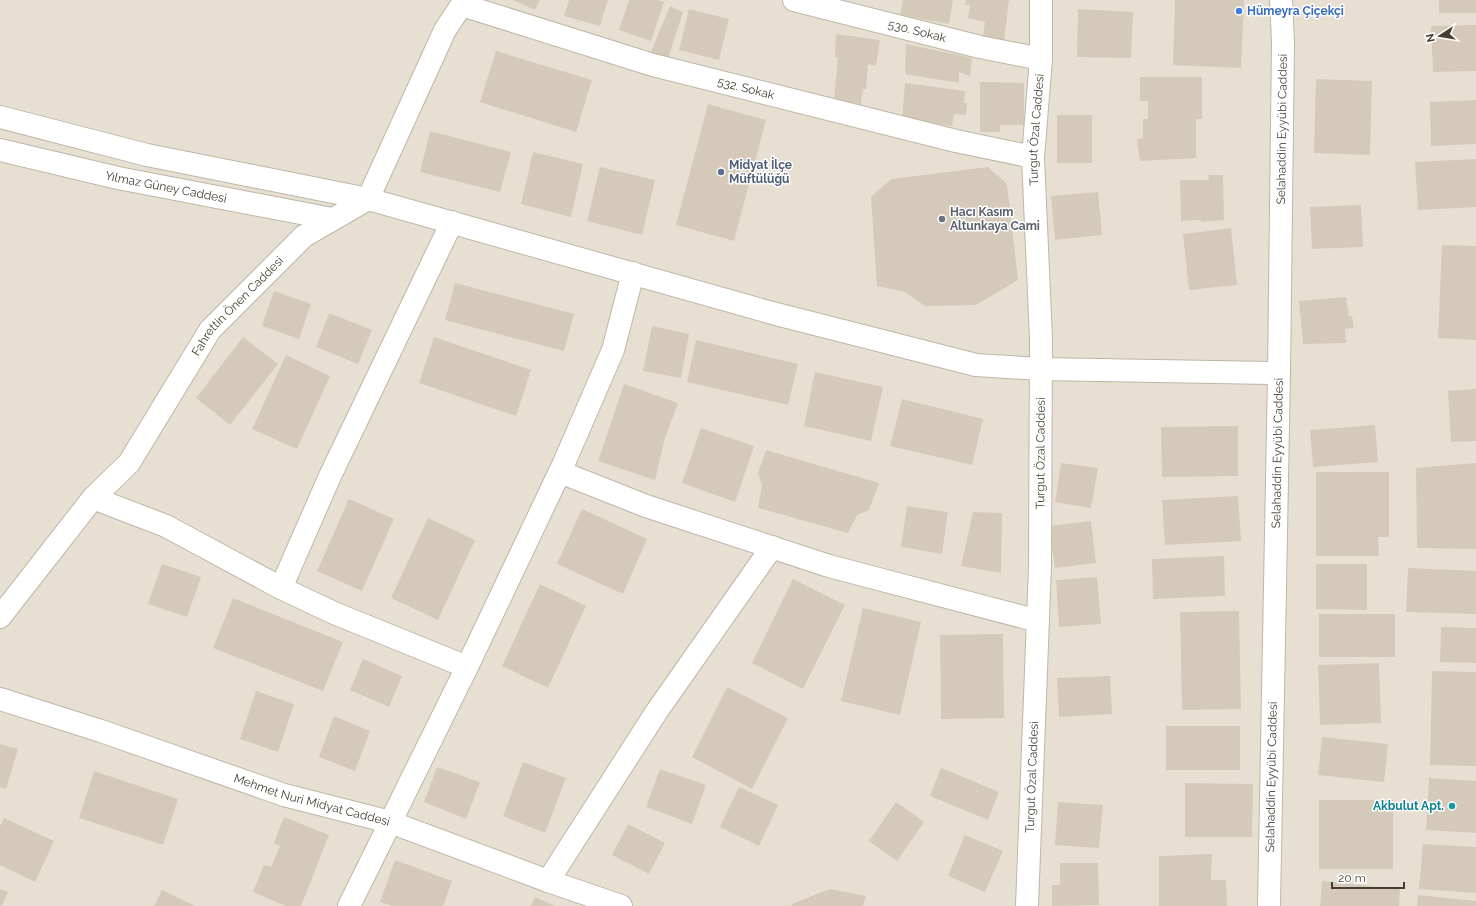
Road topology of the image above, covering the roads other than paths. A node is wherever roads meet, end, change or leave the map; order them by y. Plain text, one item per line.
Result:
1 (794, 0) edge
2 (1041, 0) edge
3 (1281, 0) edge
4 (463, 2) edge
5 (1040, 59) junction
6 (0, 117) edge
7 (0, 150) edge
8 (1033, 157) junction
9 (368, 199) junction
10 (332, 219) junction
11 (452, 222) junction
12 (633, 273) junction
13 (1040, 369) junction
14 (1279, 373) junction
15 (560, 472) junction
16 (93, 498) junction
17 (772, 547) junction
18 (281, 588) junction
19 (0, 617) edge
20 (1038, 621) junction
21 (467, 667) junction
22 (0, 699) edge
23 (390, 822) junction
24 (548, 881) junction
25 (349, 906) edge
26 (621, 906) edge
27 (1027, 906) edge
28 (1269, 906) edge

1 - 5 street, 530. Sokak
2 - 5 street, Turgut Özal Caddesi
3 - 14 street, Selahaddin Eyyübi Caddesi
4 - 8 street, 532. Sokak
4 - 9 street
5 - 8 street, Turgut Özal Caddesi
6 - 9 street
7 - 10 street, Yılmaz Güney Caddesi
8 - 13 street, Turgut Özal Caddesi
9 - 10 street, Fahrettin Önen Caddesi
9 - 11 street
10 - 16 street, Fahrettin Önen Caddesi
11 - 12 street
11 - 18 street
12 - 13 street
12 - 15 street
13 - 14 street
13 - 20 street, Turgut Özal Caddesi
14 - 28 street, Selahaddin Eyyübi Caddesi
15 - 17 street
15 - 21 street
16 - 18 street
16 - 19 street, Fahrettin Önen Caddesi
17 - 20 street
17 - 24 street
18 - 21 street
20 - 27 street, Turgut Özal Caddesi
21 - 23 street
22 - 23 street, Mehmet Nuri Midyat Caddesi
23 - 24 street, Mehmet Nuri Midyat Caddesi
23 - 25 street
24 - 26 street, Mehmet Nuri Midyat Caddesi

